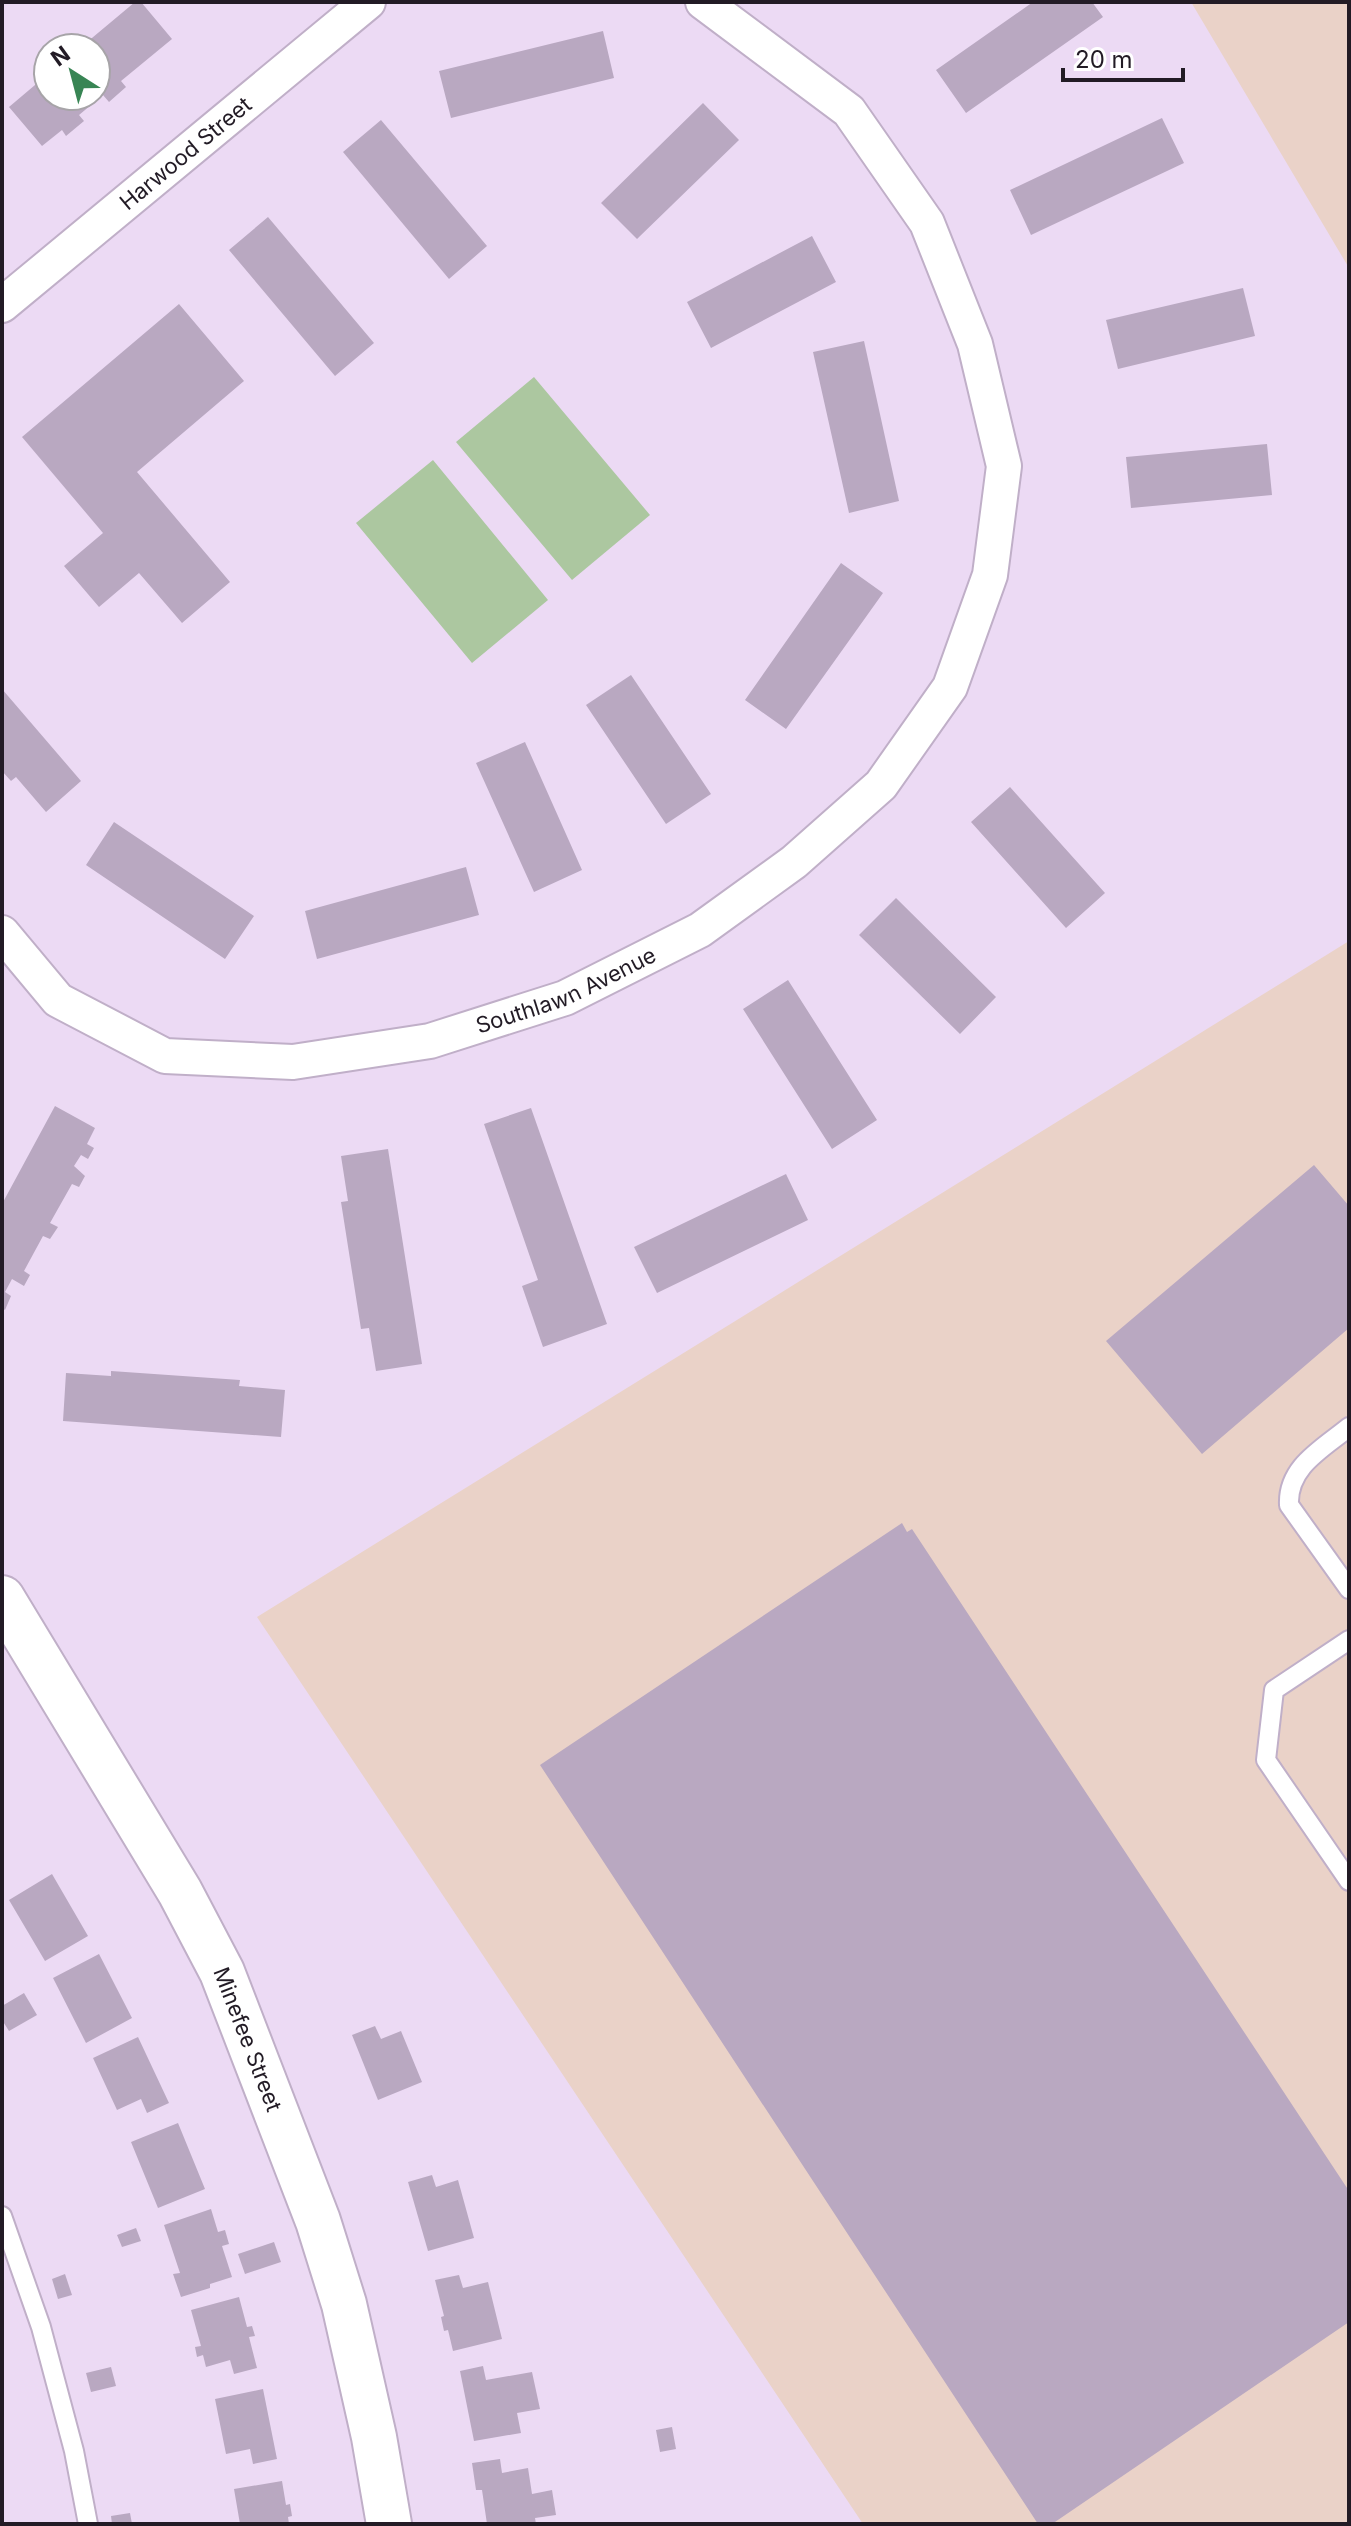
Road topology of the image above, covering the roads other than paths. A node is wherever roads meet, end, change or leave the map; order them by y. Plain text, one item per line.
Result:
1 (368, 2) edge
2 (703, 2) edge
3 (7, 291) edge
4 (2, 933) edge
5 (1349, 1427) edge
6 (1349, 1589) edge
7 (7, 1617) edge
8 (1349, 1640) edge
9 (1349, 1881) edge
10 (2, 2216) edge
11 (88, 2524) edge
12 (389, 2524) edge

1 - 3 street, Harwood Street
2 - 4 street, Southlawn Avenue
5 - 6 lane
7 - 12 street, Minefee Street
8 - 9 lane
10 - 11 lane

